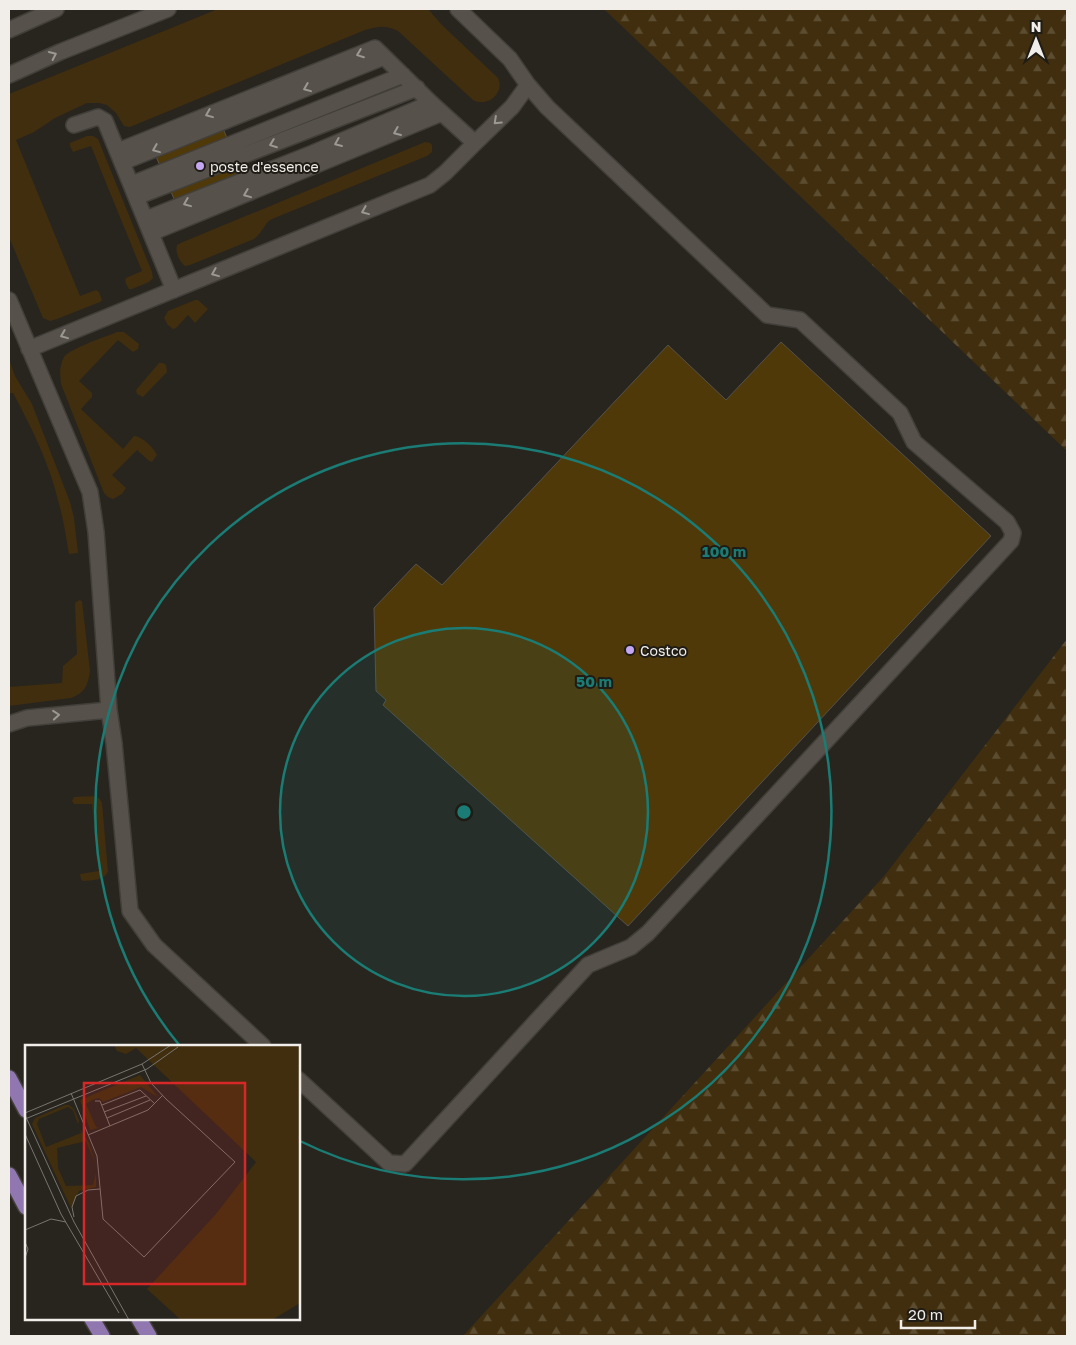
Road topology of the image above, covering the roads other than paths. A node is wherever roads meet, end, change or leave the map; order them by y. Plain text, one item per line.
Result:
1 (56, 9) edge
2 (168, 9) edge
3 (458, 9) edge
4 (9, 30) edge
5 (403, 75) junction
6 (9, 76) edge
7 (528, 84) junction
8 (417, 88) junction
9 (431, 102) junction
10 (442, 113) junction
11 (74, 125) dead end
12 (474, 143) junction
13 (120, 156) junction
14 (134, 190) junction
15 (151, 231) junction
16 (174, 290) junction
17 (9, 300) edge
18 (29, 349) junction
19 (109, 710) junction
20 (9, 724) edge
21 (262, 1045) edge
22 (9, 1078) edge
23 (300, 1081) edge
24 (25, 1108) edge
25 (9, 1175) edge
26 (25, 1205) edge
27 (93, 1320) edge
28 (139, 1320) edge
29 (102, 1336) edge
30 (148, 1336) edge

1 - 4 street
6 -> 2 street
3 - 7 street
5 - 8 street
5 -> 13 street
5 - 14 street
7 -> 12 street
7 - 23 street
8 - 9 street
8 -> 14 street
9 - 10 street
9 -> 15 street
10 - 12 street
10 -> 15 street
11 - 13 street
12 -> 16 street
13 - 14 street
14 - 15 street
15 - 16 street
16 -> 18 street
17 - 18 street
18 - 19 street
20 -> 19 street
19 - 21 street
22 - 24 main road
25 - 26 main road
27 - 29 main road
28 - 30 main road

